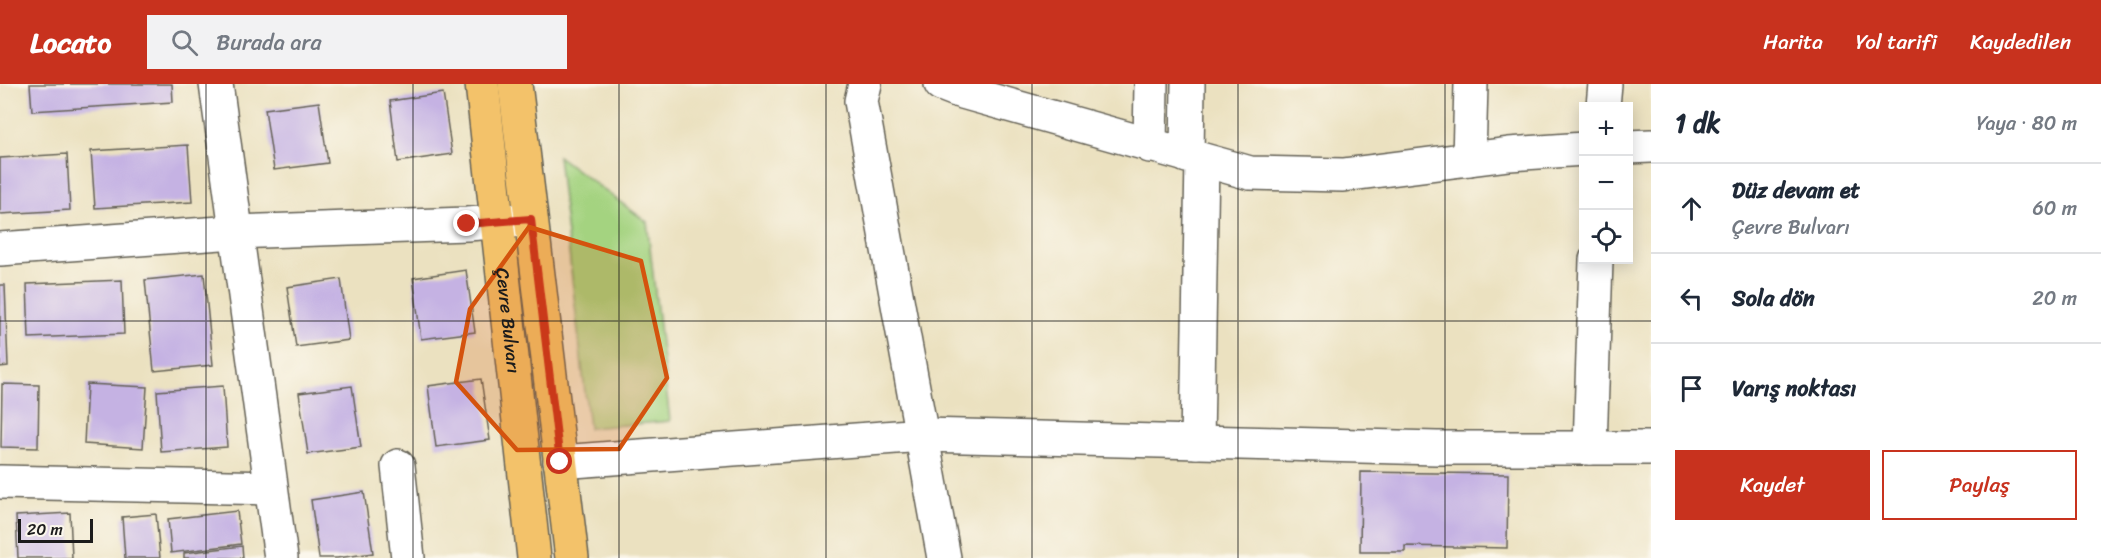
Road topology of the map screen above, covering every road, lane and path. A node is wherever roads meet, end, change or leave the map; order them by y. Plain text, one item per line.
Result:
1 (216, 84) edge
2 (482, 84) edge
3 (515, 84) edge
4 (865, 84) edge
5 (941, 84) edge
6 (1151, 84) edge
7 (1188, 84) edge
8 (1471, 84) edge
9 (1605, 84) edge
10 (1603, 102) edge
11 (1150, 146) junction
12 (1651, 146) edge
13 (1633, 147) edge
14 (1579, 149) edge
15 (1194, 158) junction
16 (1469, 159) junction
17 (531, 219) junction
18 (496, 222) junction
19 (235, 232) junction
20 (0, 249) edge
21 (1596, 264) edge
22 (922, 435) junction
23 (1197, 442) junction
24 (1590, 448) junction
25 (1651, 448) edge
26 (560, 462) junction
27 (398, 466) dead end
28 (0, 482) edge
29 (271, 488) junction
30 (281, 558) edge
31 (408, 558) edge
32 (534, 558) edge
33 (572, 558) edge
34 (944, 558) edge

1 - 19 street
2 - 18 main road, Çevre Bulvarı
3 - 17 main road, Çevre Bulvarı
4 - 22 street
5 - 11 street
6 - 11 street
7 - 15 street
8 - 16 street
9 - 10 street
11 - 15 street
12 - 13 street
14 - 16 street
15 - 16 street
15 - 23 street
17 - 18 street
17 - 26 main road, Çevre Bulvarı
18 - 19 street
18 - 32 main road, Çevre Bulvarı
19 - 20 street
19 - 29 street
21 - 24 street
22 - 23 street
22 - 26 street
22 - 34 street
23 - 24 street
24 - 25 street
26 - 33 main road, Çevre Bulvarı
27 - 31 street
28 - 29 street
29 - 30 street

